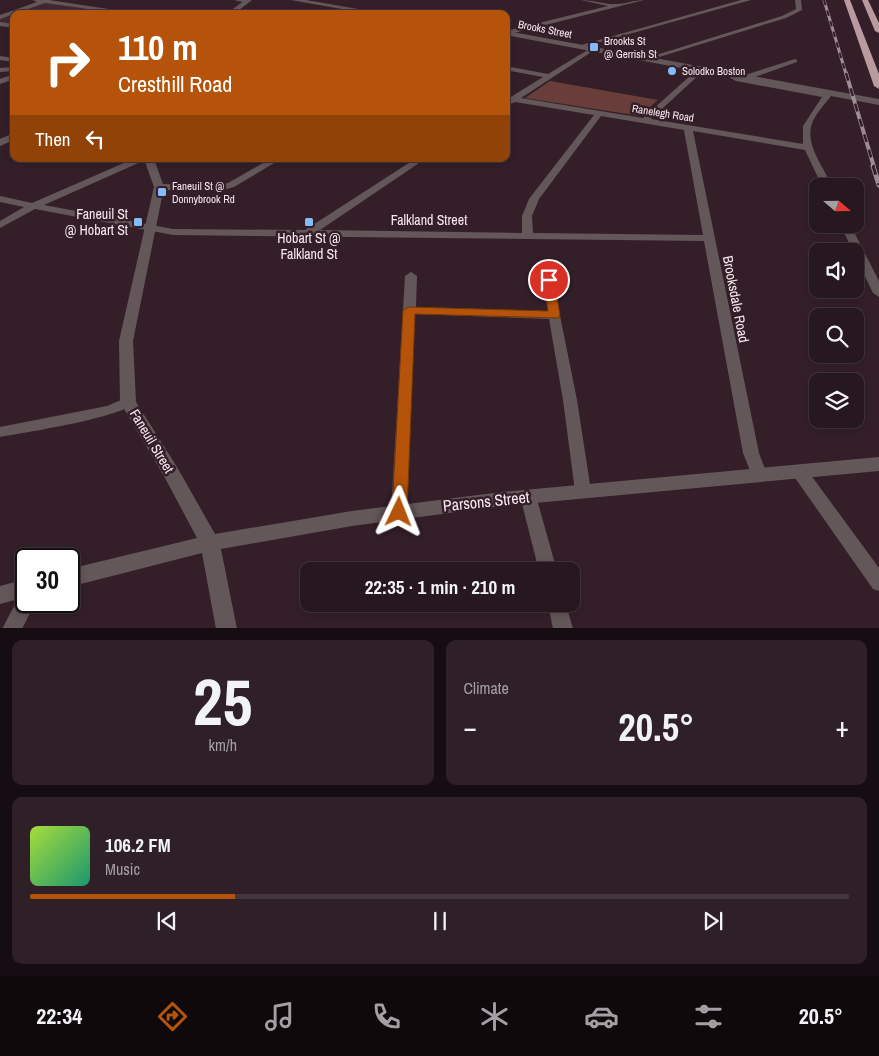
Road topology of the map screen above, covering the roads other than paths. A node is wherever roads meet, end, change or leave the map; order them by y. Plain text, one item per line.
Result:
1 (36, 0) edge
2 (237, 0) edge
3 (294, 0) edge
4 (584, 0) edge
5 (641, 0) edge
6 (748, 0) edge
7 (798, 0) edge
8 (847, 0) edge
9 (865, 0) edge
10 (44, 1) edge
11 (248, 1) edge
12 (313, 1) edge
13 (617, 6) junction
14 (19, 10) edge
15 (110, 10) edge
16 (235, 10) edge
17 (362, 10) edge
18 (879, 31) edge
19 (510, 32) edge
20 (510, 34) edge
21 (577, 47) junction
22 (591, 50) junction
23 (644, 60) junction
24 (796, 61) dead end
25 (510, 69) edge
26 (700, 70) junction
27 (727, 74) junction
28 (548, 76) junction
29 (748, 77) junction
30 (879, 86) edge
31 (510, 101) edge
32 (879, 102) edge
33 (599, 114) junction
34 (644, 121) junction
35 (688, 128) junction
36 (809, 148) junction
37 (133, 162) edge
38 (150, 162) edge
39 (271, 162) edge
40 (416, 162) edge
41 (823, 178) edge
42 (159, 187) junction
43 (0, 200) edge
44 (33, 206) junction
45 (0, 225) edge
46 (150, 229) junction
47 (849, 233) edge
48 (307, 234) junction
49 (528, 236) junction
50 (709, 238) junction
51 (411, 276) dead end
52 (548, 278) dead end
53 (879, 293) edge
54 (409, 310) junction
55 (555, 315) junction
56 (128, 402) junction
57 (0, 432) edge
58 (879, 464) edge
59 (799, 471) junction
60 (759, 474) junction
61 (583, 491) junction
62 (528, 496) junction
63 (399, 512) junction
64 (210, 544) junction
65 (546, 562) edge
66 (80, 575) edge
67 (879, 584) edge
68 (15, 591) edge
69 (0, 595) edge
70 (559, 612) edge
71 (20, 613) edge
72 (11, 628) edge
73 (227, 628) edge
74 (563, 628) edge

1 - 10 street
2 - 11 street
3 - 12 street
4 - 13 street
5 - 13 street
6 - 21 street
7 - 23 street
8 - 30 highway
9 - 18 highway
10 - 14 street
10 - 15 street
11 - 16 street
12 - 17 street
13 - 19 street
20 - 21 street, Brooks Street
21 - 22 street, Brooks Street
22 - 23 street, Brooks Street
22 - 28 street
23 - 26 street, Brooks Street
24 - 29 street
25 - 28 street
26 - 27 street, Brooks Street
26 - 34 street
27 - 29 street, Brooks Street
27 - 36 street, Brooks Street
28 - 31 street
29 - 32 street, Brooks Street
31 - 33 street, Ranelegh Road
33 - 34 street, Ranelegh Road
33 - 49 street
34 - 35 street, Ranelegh Road
35 - 36 street, Ranelegh Road
35 - 50 street, Brooksdale Road
36 - 41 street
37 - 44 street
38 - 42 street, Faneuil Street
39 - 42 street
40 - 48 street
42 - 46 street, Faneuil Street
43 - 44 street, Falkland Street
44 - 45 street
44 - 46 street, Falkland Street
46 - 48 street, Falkland Street
46 - 56 street, Faneuil Street
47 - 53 street
48 - 49 street, Falkland Street
49 - 50 street, Falkland Street
50 - 60 street, Brooksdale Road
51 - 54 street
52 - 55 street
54 - 55 street
54 - 63 street
55 - 61 street
56 - 57 street
56 - 64 street, Faneuil Street
58 - 59 street, Parsons Street
59 - 60 street, Parsons Street
59 - 67 street
60 - 61 street, Parsons Street
61 - 62 street, Parsons Street
62 - 63 street, Parsons Street
62 - 65 street
63 - 64 street, Parsons Street
64 - 66 street, Parsons Street
64 - 73 street, Faneuil Street
68 - 69 street
70 - 74 street
71 - 72 street

